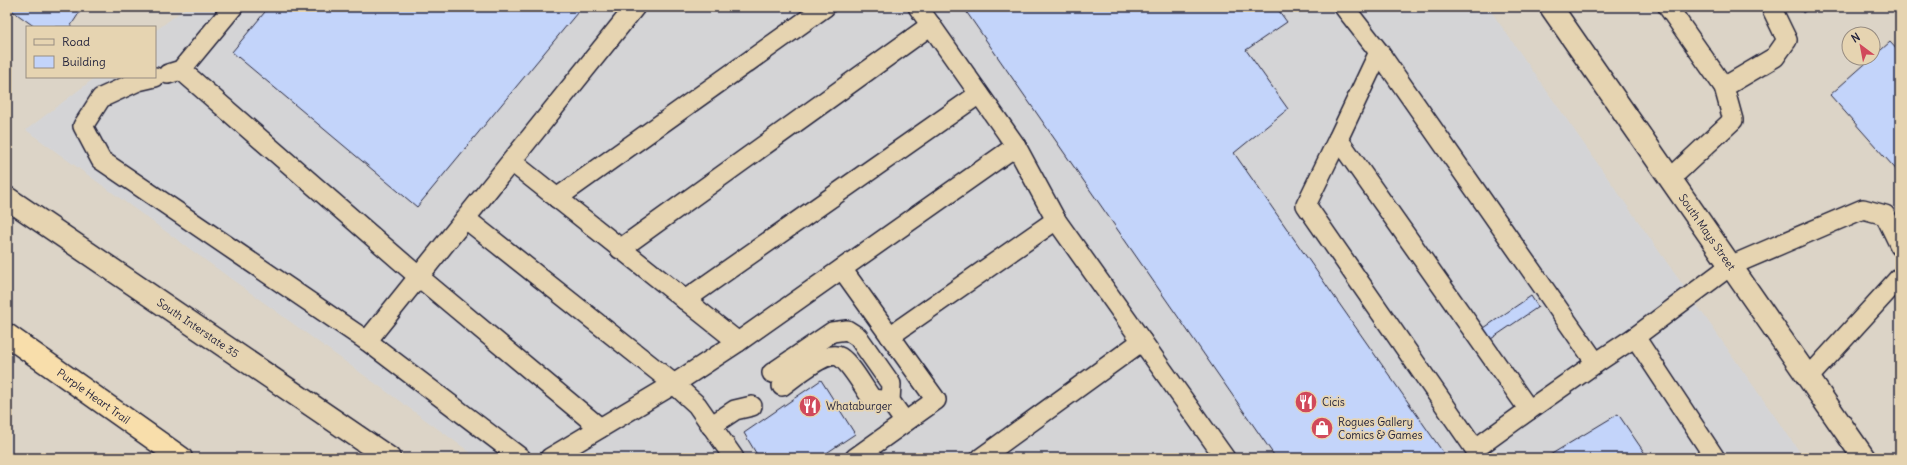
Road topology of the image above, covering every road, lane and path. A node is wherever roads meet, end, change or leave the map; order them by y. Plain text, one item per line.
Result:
1 (233, 7) edge
2 (635, 7) edge
3 (825, 7) edge
4 (918, 7) edge
5 (1344, 7) edge
6 (1551, 7) edge
7 (1668, 7) edge
8 (1770, 7) edge
9 (931, 25) junction
10 (1379, 52) junction
11 (181, 70) junction
12 (156, 77) edge
13 (151, 78) edge
14 (1724, 87) junction
15 (979, 94) junction
16 (1338, 139) junction
17 (1016, 146) junction
18 (512, 162) junction
19 (1670, 179) junction
20 (7, 198) edge
21 (557, 198) junction
22 (466, 219) junction
23 (1056, 220) junction
24 (1900, 246) edge
25 (620, 249) junction
26 (1730, 266) junction
27 (842, 269) junction
28 (419, 277) junction
29 (1900, 277) edge
30 (685, 300) junction
31 (7, 335) edge
32 (890, 336) junction
33 (1635, 337) junction
34 (367, 341) junction
35 (1142, 341) junction
36 (738, 342) junction
37 (1596, 363) junction
38 (1808, 378) junction
39 (674, 384) junction
40 (890, 400) junction
41 (743, 403) dead end
42 (1529, 410) junction
43 (905, 422) junction
44 (711, 426) junction
45 (600, 428) junction
46 (181, 458) edge
47 (389, 458) edge
48 (521, 458) edge
49 (550, 458) edge
50 (734, 458) edge
51 (855, 458) edge
52 (981, 458) edge
53 (1225, 458) edge
54 (1715, 458) edge
55 (1864, 458) edge

1 - 11 lane
2 - 18 lane
3 - 21 lane
4 - 9 lane
5 - 10 lane
6 - 19 main road, South Mays Street
7 - 14 lane
8 - 14 lane
9 - 15 lane
9 - 25 lane
10 - 16 lane
10 - 37 lane
11 - 12 lane
11 - 28 lane
13 - 34 lane
14 - 19 lane
15 - 17 lane
15 - 30 lane
16 - 42 lane
16 - 42 lane
17 - 23 lane
17 - 27 lane
18 - 21 lane
18 - 22 lane
19 - 26 main road, South Mays Street
20 - 47 main road, South Interstate 35
21 - 25 lane
22 - 28 lane
22 - 39 lane
23 - 32 lane
23 - 35 lane
24 - 26 lane
25 - 30 lane
26 - 33 lane
26 - 38 main road, South Mays Street
27 - 32 lane
27 - 36 lane
28 - 34 lane
28 - 45 lane
29 - 38 lane
30 - 36 lane
31 - 46 highway, Purple Heart Trail
32 - 43 lane
33 - 37 lane
33 - 54 lane
34 - 48 lane
35 - 52 lane
35 - 53 lane
36 - 39 lane
37 - 42 lane
38 - 55 main road, South Mays Street
39 - 44 lane
39 - 45 lane
40 - 40 lane
40 - 43 lane
41 - 44 lane
43 - 51 lane
44 - 50 lane
45 - 49 lane

